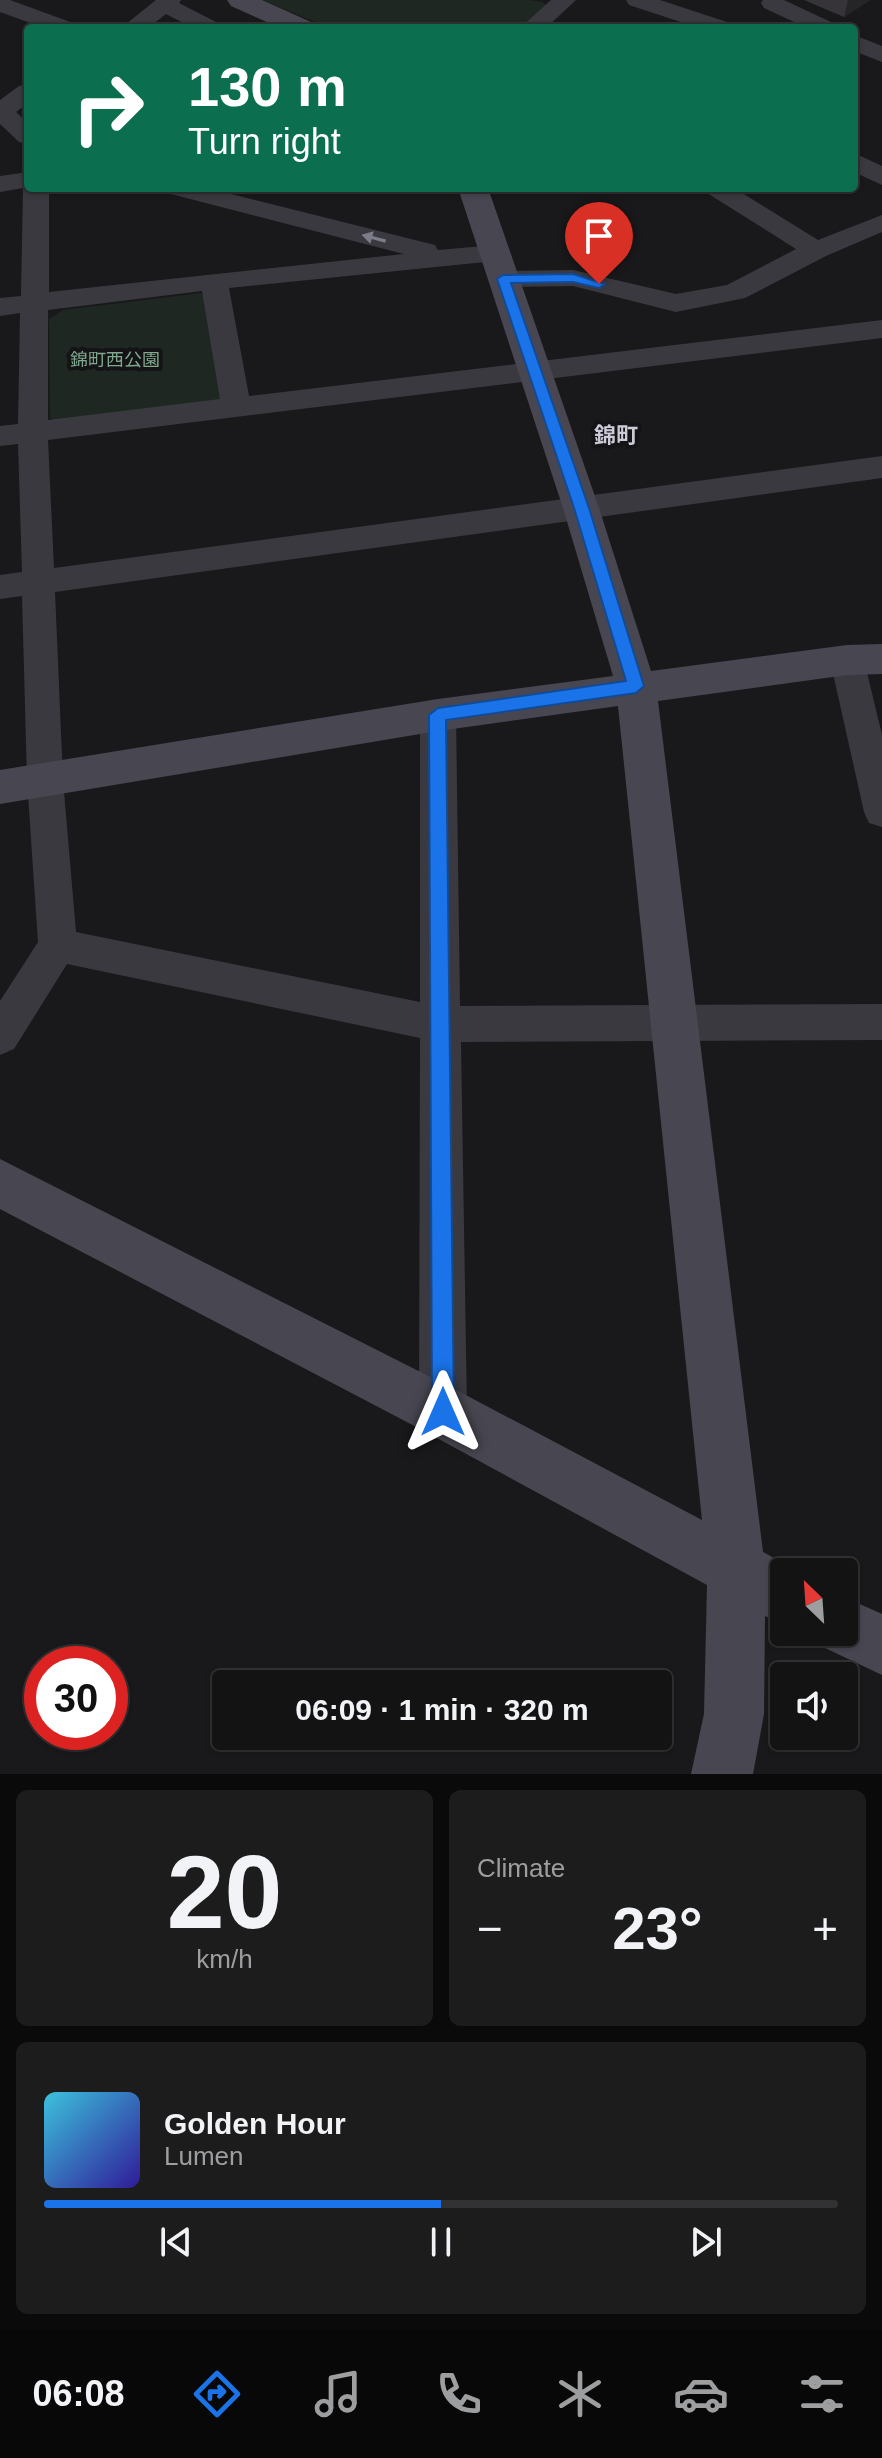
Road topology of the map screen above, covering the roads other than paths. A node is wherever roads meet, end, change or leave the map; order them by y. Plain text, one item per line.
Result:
1 (240, 0) edge
2 (637, 0) edge
3 (560, 1) edge
4 (774, 2) edge
5 (168, 3) edge
6 (0, 4) edge
7 (754, 20) dead end
8 (54, 24) edge
9 (139, 24) edge
10 (203, 24) edge
11 (293, 24) edge
12 (536, 24) edge
13 (710, 24) edge
14 (817, 24) edge
15 (858, 44) edge
16 (882, 55) edge
17 (24, 94) edge
18 (0, 110) edge
19 (24, 133) edge
20 (858, 163) edge
21 (882, 177) edge
22 (24, 181) edge
23 (0, 184) edge
24 (36, 192) edge
25 (193, 192) edge
26 (270, 192) edge
27 (474, 192) edge
28 (722, 192) edge
29 (250, 205) junction
30 (882, 223) edge
31 (816, 250) junction
32 (450, 257) junction
33 (499, 266) junction
34 (214, 281) junction
35 (35, 302) junction
36 (0, 307) edge
37 (882, 329) edge
38 (535, 371) junction
39 (236, 407) junction
40 (33, 432) junction
41 (0, 436) edge
42 (882, 467) edge
43 (581, 508) junction
44 (38, 581) junction
45 (0, 587) edge
46 (864, 660) edge
47 (636, 686) junction
48 (438, 715) junction
49 (45, 780) junction
50 (0, 787) edge
51 (882, 812) edge
52 (58, 945) junction
53 (675, 1021) junction
54 (882, 1022) edge
55 (440, 1024) junction
56 (0, 1036) edge
57 (0, 1183) edge
58 (443, 1412) junction
59 (760, 1583) edge
60 (858, 1633) edge
61 (882, 1645) edge
62 (722, 1774) edge

1 - 11 street
2 - 13 street
3 - 12 street
4 - 7 street
4 - 14 street
5 - 9 street
5 - 10 street
6 - 8 street
15 - 16 street
17 - 18 street
18 - 19 street
20 - 21 street
22 - 23 street
24 - 35 street
25 - 29 street
26 - 29 street
27 - 33 street
28 - 31 street
32 -> 29 street
30 - 31 street
31 - 33 street
32 - 33 street
32 - 34 street
33 - 38 street
34 - 35 street
34 - 39 street
35 - 36 street
35 - 40 street
37 - 38 street
38 - 39 street
38 - 43 street
39 - 40 street
40 - 41 street
40 - 44 street
42 - 43 street
43 - 44 street
43 - 47 street
44 - 45 street
44 - 49 street
46 - 47 street
46 - 51 street
47 - 48 street
47 - 53 street
48 - 49 street
48 - 55 street
49 - 50 street
49 - 52 street
52 - 55 street
52 - 56 street
53 - 54 street
53 - 55 street
53 - 59 street
55 - 58 street
57 - 58 street
58 - 59 street
59 - 62 street
60 - 61 street

